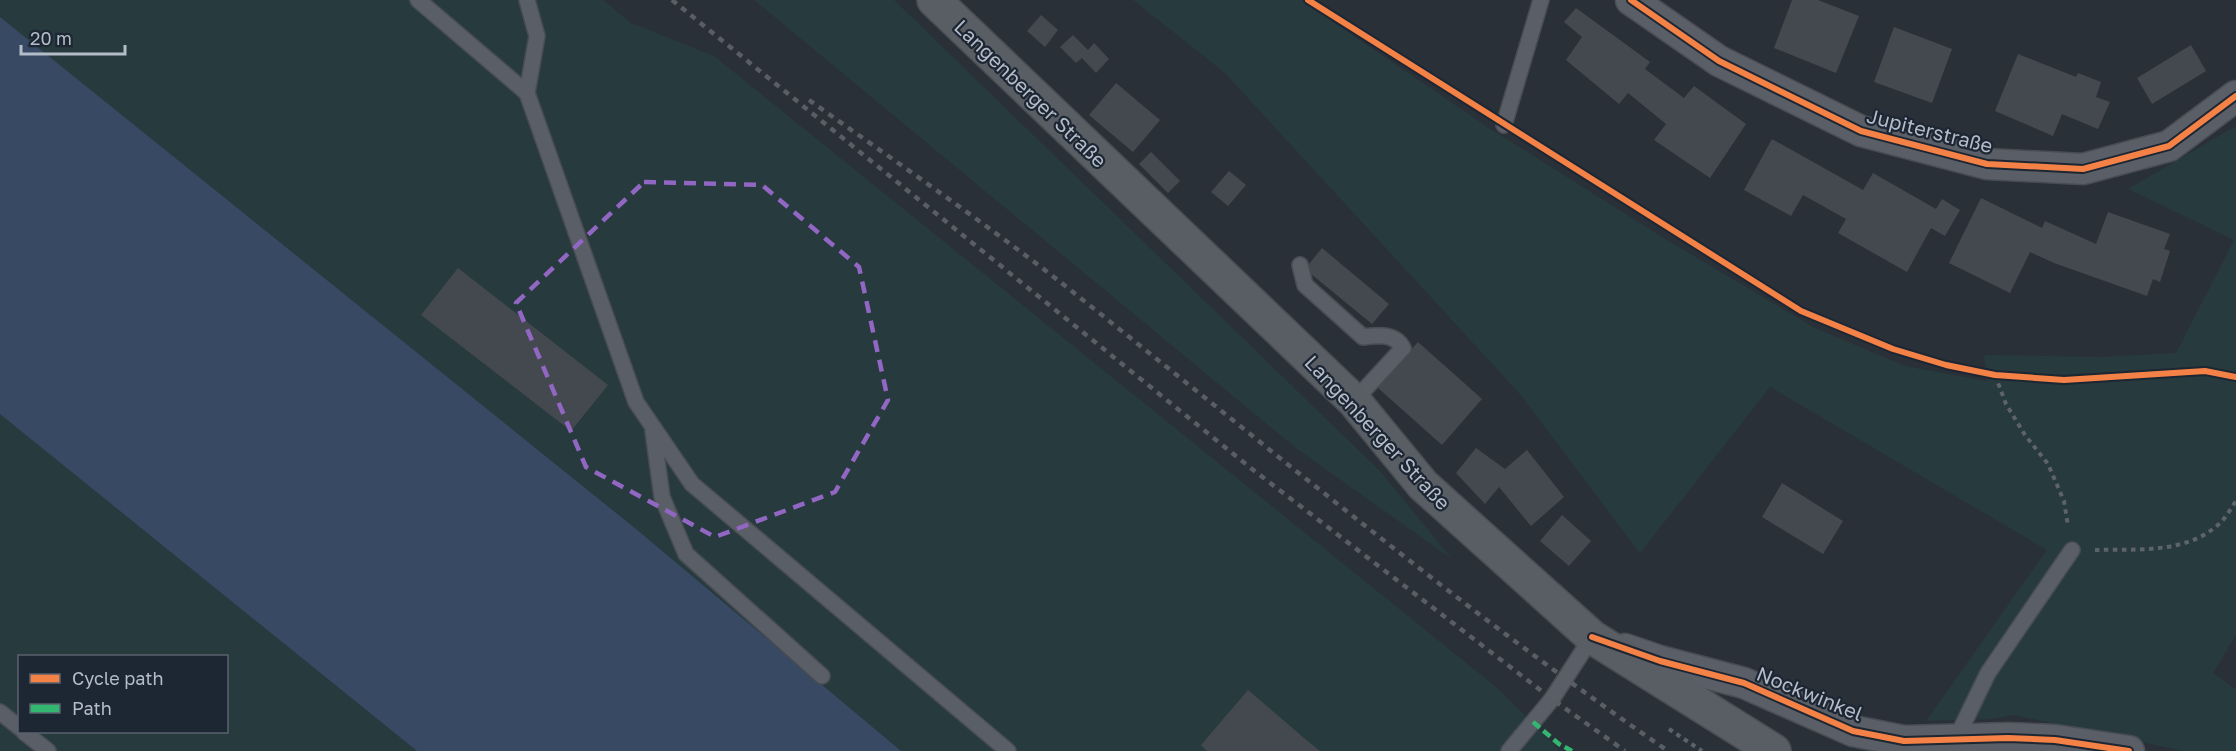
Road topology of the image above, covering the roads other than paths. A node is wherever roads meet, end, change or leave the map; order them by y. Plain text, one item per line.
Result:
1 (418, 0) edge
2 (527, 0) edge
3 (934, 0) edge
4 (1541, 0) edge
5 (1631, 0) edge
6 (527, 93) junction
7 (2236, 96) edge
8 (1504, 125) dead end
9 (1300, 266) dead end
10 (1354, 401) junction
11 (653, 428) junction
12 (2072, 550) road end
13 (1592, 637) junction
14 (822, 676) dead end
15 (0, 712) edge
16 (18, 726) edge
17 (25, 733) edge
18 (1956, 739) junction
19 (48, 751) edge
20 (1008, 751) edge
21 (1509, 751) edge
22 (1774, 751) edge
23 (2129, 751) edge

1 - 6 lane
2 - 6 lane
3 - 10 main road, Langenberger Straße
4 - 8 lane
5 - 7 street, Jupiterstraße
6 - 11 lane
9 - 10 lane
10 - 13 main road, Langenberger Straße
11 - 14 lane
11 - 20 lane
12 - 18 lane
13 - 18 street, Nockwinkel
13 - 21 lane
13 - 22 main road, Langenberger Straße
15 - 16 lane
17 - 19 lane
18 - 23 street, Nockwinkel

